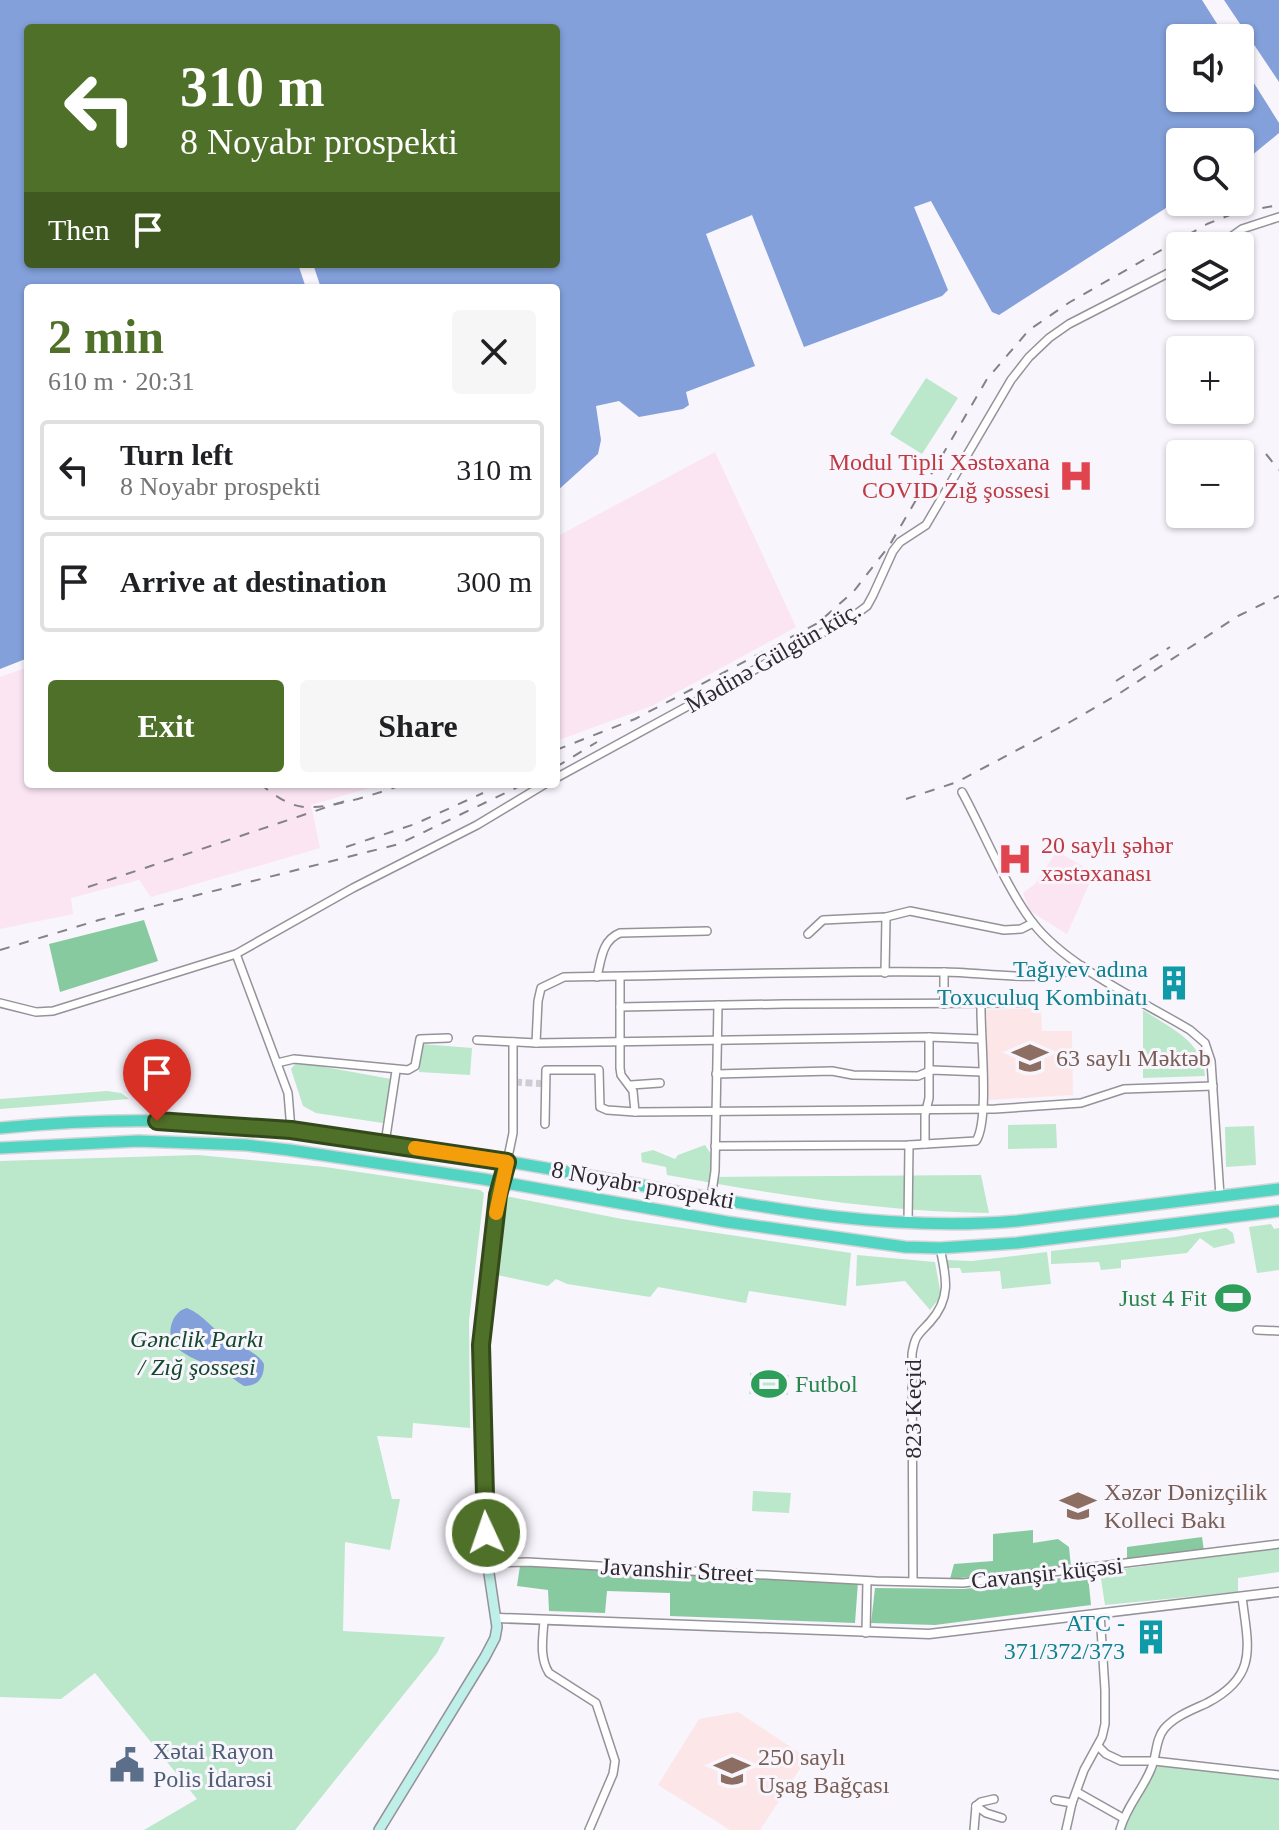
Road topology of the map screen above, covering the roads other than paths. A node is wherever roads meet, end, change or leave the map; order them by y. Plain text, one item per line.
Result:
1 (1279, 217) edge
2 (1238, 232) edge
3 (1166, 274) edge
4 (560, 776) edge
5 (538, 788) edge
6 (962, 792) dead end
7 (886, 917) junction
8 (1033, 923) junction
9 (707, 931) dead end
10 (808, 934) dead end
11 (236, 954) junction
12 (1082, 966) junction
13 (944, 972) junction
14 (885, 973) junction
15 (597, 977) junction
16 (620, 977) junction
17 (0, 1003) edge
18 (981, 1003) junction
19 (1024, 1003) dead end
20 (944, 1004) junction
21 (718, 1005) junction
22 (620, 1007) junction
23 (929, 1037) junction
24 (448, 1038) dead end
25 (717, 1039) junction
26 (980, 1039) junction
27 (477, 1040) dead end
28 (619, 1041) junction
29 (513, 1042) junction
30 (536, 1043) junction
31 (277, 1063) junction
32 (396, 1071) junction
33 (928, 1072) junction
34 (982, 1072) junction
35 (716, 1074) junction
36 (660, 1083) dead end
37 (631, 1085) junction
38 (1213, 1086) junction
39 (927, 1108) junction
40 (983, 1109) junction
41 (635, 1112) junction
42 (716, 1113) junction
43 (545, 1124) dead end
44 (0, 1128) edge
45 (291, 1130) junction
46 (385, 1143) junction
47 (925, 1144) junction
48 (909, 1145) junction
49 (715, 1146) junction
50 (0, 1148) edge
51 (507, 1162) junction
52 (501, 1182) junction
53 (1279, 1189) edge
54 (1220, 1196) junction
55 (711, 1198) junction
56 (1279, 1211) edge
57 (908, 1224) junction
58 (940, 1248) junction
59 (1257, 1330) dead end
60 (1279, 1331) edge
61 (1279, 1544) edge
62 (487, 1563) junction
63 (867, 1581) junction
64 (913, 1581) junction
65 (1279, 1592) edge
66 (1242, 1597) junction
67 (1100, 1613) junction
68 (498, 1618) junction
69 (544, 1620) junction
70 (866, 1633) junction
71 (1098, 1746) junction
72 (1154, 1761) junction
73 (1279, 1775) edge
74 (1077, 1792) junction
75 (994, 1799) dead end
76 (1055, 1800) dead end
77 (1072, 1803) junction
78 (976, 1806) junction
79 (1002, 1818) dead end
80 (1123, 1818) junction
81 (379, 1830) edge
82 (589, 1830) edge
83 (974, 1830) edge
84 (1066, 1830) edge
85 (1120, 1830) edge

1 - 2 street
3 - 4 street, Mədinə Gülgün küç.
5 - 11 street
6 - 8 street
7 - 8 street
7 - 10 street
7 - 14 street
8 - 12 street
9 - 15 street
11 - 17 street
11 - 31 street
12 - 13 street
12 - 38 street
13 - 14 street
13 - 20 street
14 - 16 street
15 - 16 street
15 - 30 street
16 - 22 street
18 - 19 street
18 - 20 street
18 - 26 street
20 - 21 street
21 - 22 street
21 - 25 street
22 - 28 street
23 - 25 street
23 - 26 street
23 - 33 street
24 - 32 street
25 - 28 street
25 - 35 street
26 - 34 street
27 - 29 street
28 - 30 street
28 - 37 street
29 - 30 street
29 - 51 street
31 - 32 street
31 - 45 street
32 - 46 street
33 - 34 street
33 - 35 street
33 - 39 street
34 - 40 street
35 - 42 street
36 - 37 street
37 - 41 street
38 - 40 street
38 - 54 street
39 - 40 street
39 - 42 street
39 - 47 street
40 - 47 street
41 - 42 street
41 - 43 street
42 - 49 street
44 - 45 highway, 8 Noyabr prospekti
45 - 46 highway, 8 Noyabr prospekti
46 - 51 highway, 8 Noyabr prospekti
47 - 48 street
48 - 49 street
48 - 57 street
49 - 55 street
50 - 52 highway, 8 Noyabr prospekti
51 - 52 highway
51 - 55 highway, 8 Noyabr prospekti
52 - 58 highway, 8 Noyabr prospekti
52 - 62 main road
53 - 54 highway, 8 Noyabr prospekti
54 - 57 highway, 8 Noyabr prospekti
55 - 57 highway, 8 Noyabr prospekti
56 - 58 highway, 8 Noyabr prospekti
58 - 64 street, 823 Keçid
59 - 60 street
61 - 64 street, Cavanşir küçəsi
62 - 63 street, Javanshir Street
62 - 68 main road
63 - 64 street, Cavanşir küçəsi
63 - 70 street
65 - 66 street, Cavanşir küçəsi
66 - 67 street, Cavanşir küçəsi
66 - 72 street
67 - 70 street, Cavanşir küçəsi
67 - 71 street
68 - 69 street, Cavanşir küçəsi
68 - 81 main road
69 - 70 street, Cavanşir küçəsi
69 - 82 street
71 - 72 street
71 - 74 street
72 - 73 street
72 - 80 street
74 - 77 street
74 - 80 street
75 - 78 street
76 - 77 street
77 - 84 street
78 - 79 street
78 - 83 street
80 - 85 street

